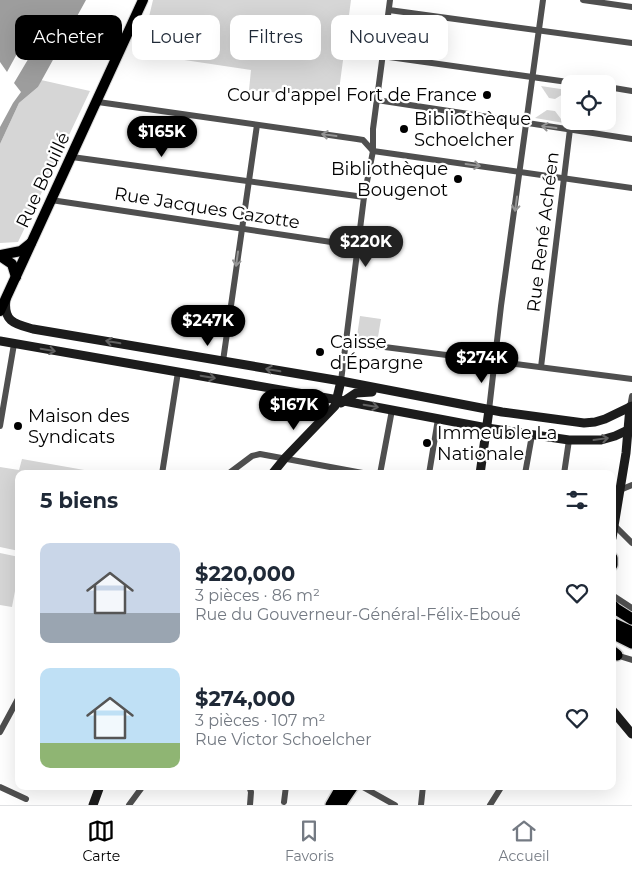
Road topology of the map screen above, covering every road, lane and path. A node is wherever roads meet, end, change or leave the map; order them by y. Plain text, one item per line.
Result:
1 (144, 0) edge
2 (390, 0) edge
3 (543, 0) edge
4 (583, 0) edge
5 (632, 7) edge
6 (389, 10) junction
7 (388, 15) edge
8 (539, 30) junction
9 (632, 43) edge
10 (382, 60) edge
11 (411, 60) edge
12 (533, 77) junction
13 (561, 81) edge
14 (616, 88) edge
15 (632, 91) edge
16 (377, 100) junction
17 (98, 102) junction
18 (527, 124) junction
19 (257, 125) junction
20 (561, 128) edge
21 (570, 130) edge
22 (576, 130) edge
23 (373, 136) junction
24 (632, 139) edge
25 (363, 140) junction
26 (373, 151) junction
27 (72, 156) junction
28 (520, 172) junction
29 (564, 179) junction
30 (248, 180) junction
31 (632, 188) edge
32 (364, 198) junction
33 (52, 200) junction
34 (241, 228) junction
35 (33, 240) junction
36 (358, 246) junction
37 (0, 255) edge
38 (16, 277) junction
39 (6, 299) junction
40 (0, 311) edge
41 (0, 342) edge
42 (346, 342) junction
43 (14, 344) junction
44 (223, 361) junction
45 (496, 362) junction
46 (541, 367) junction
47 (178, 372) junction
48 (632, 379) edge
49 (341, 381) junction
50 (407, 394) junction
51 (632, 396) edge
52 (339, 402) junction
53 (631, 407) edge
54 (392, 410) junction
55 (490, 410) junction
56 (438, 419) junction
57 (0, 426) edge
58 (487, 428) junction
59 (631, 428) edge
60 (532, 435) junction
61 (569, 440) junction
62 (629, 456) edge
63 (284, 458) junction
64 (163, 470) edge
65 (233, 470) edge
66 (275, 470) edge
67 (347, 470) edge
68 (381, 470) edge
69 (430, 470) edge
70 (481, 470) edge
71 (526, 470) edge
72 (565, 470) edge
73 (632, 485) edge
74 (620, 490) junction
75 (616, 513) edge
76 (616, 526) edge
77 (632, 543) edge
78 (616, 598) edge
79 (616, 607) edge
80 (632, 610) edge
81 (616, 625) edge
82 (632, 632) edge
83 (616, 635) edge
84 (616, 644) edge
85 (632, 644) edge
86 (632, 650) edge
87 (616, 654) edge
88 (632, 660) edge
89 (15, 704) edge
90 (616, 715) edge
91 (0, 732) edge
92 (632, 734) edge
93 (0, 787) edge
94 (99, 790) edge
95 (140, 790) edge
96 (250, 790) edge
97 (286, 790) edge
98 (340, 790) edge
99 (350, 790) edge
100 (367, 790) edge
101 (423, 790) edge
102 (499, 790) edge
103 (26, 799) dead end
104 (284, 802) dead end
105 (93, 805) edge
106 (129, 805) edge
107 (250, 805) edge
108 (331, 805) edge
109 (340, 805) edge
110 (395, 805) edge
111 (421, 805) edge
112 (490, 805) edge

1 - 17 main road, Rue Bouillé
2 - 6 street
3 - 8 street
4 - 5 street
6 - 7 street
6 - 8 street
8 - 9 street
8 - 12 street
10 - 16 street
11 - 12 street
12 - 13 street
12 - 18 street
14 - 15 street
16 - 18 street
16 - 23 street
17 - 19 street
17 - 27 main road, Rue Bouillé
20 -> 18 street
18 - 28 street
25 -> 19 street
19 - 30 street
21 - 29 street, Rue René Achéen
22 - 24 street
23 - 25 street
23 - 26 street
25 - 26 street
26 -> 28 street
26 - 32 street
27 - 30 street
27 - 33 main road, Rue Bouillé
28 - 29 street
28 -> 45 street
29 - 31 street
29 - 46 street, Rue René Achéen
30 - 32 street
30 - 34 street
32 - 36 street
33 - 34 street, Rue Jacques Cazotte
33 - 35 main road, Rue Bouillé
34 - 36 street, Rue Jacques Cazotte
34 -> 44 street
35 - 37 main road
35 - 38 main road, Rue Bouillé
36 - 42 street
37 - 38 main road
38 - 39 main road, Rue Bouillé
39 - 40 main road, Rue Bouillé
44 -> 39 main road
41 - 43 main road
42 - 45 street
42 - 49 street
43 -> 47 main road
43 - 57 street
49 -> 44 main road
45 - 46 street
45 - 55 street
46 - 48 street
47 -> 52 main road
47 - 64 street
49 - 50 main road
49 - 52 main road
50 - 52 main road
50 - 55 main road
51 - 53 street
52 -> 54 main road
52 - 63 main road
53 - 55 main road
53 - 59 main road
54 - 56 main road
54 - 68 street
55 - 58 main road
56 - 58 main road
56 - 69 street
58 - 60 main road
58 - 70 main road
61 -> 59 main road
59 - 62 main road
60 - 61 main road
60 - 71 street
61 - 72 street
62 - 74 main road
63 - 65 street
63 - 66 main road
63 - 67 street
73 - 74 street
74 - 75 main road
76 - 77 street
78 - 80 street
79 - 80 highway
81 - 82 highway
83 - 85 highway
84 - 86 highway
87 - 88 street
89 - 91 street
90 - 92 main road
93 - 103 street
94 - 105 main road
95 - 106 street
96 - 107 street
97 - 104 street
98 - 108 highway
99 - 109 highway
100 - 110 street
101 - 111 street
102 - 112 street

